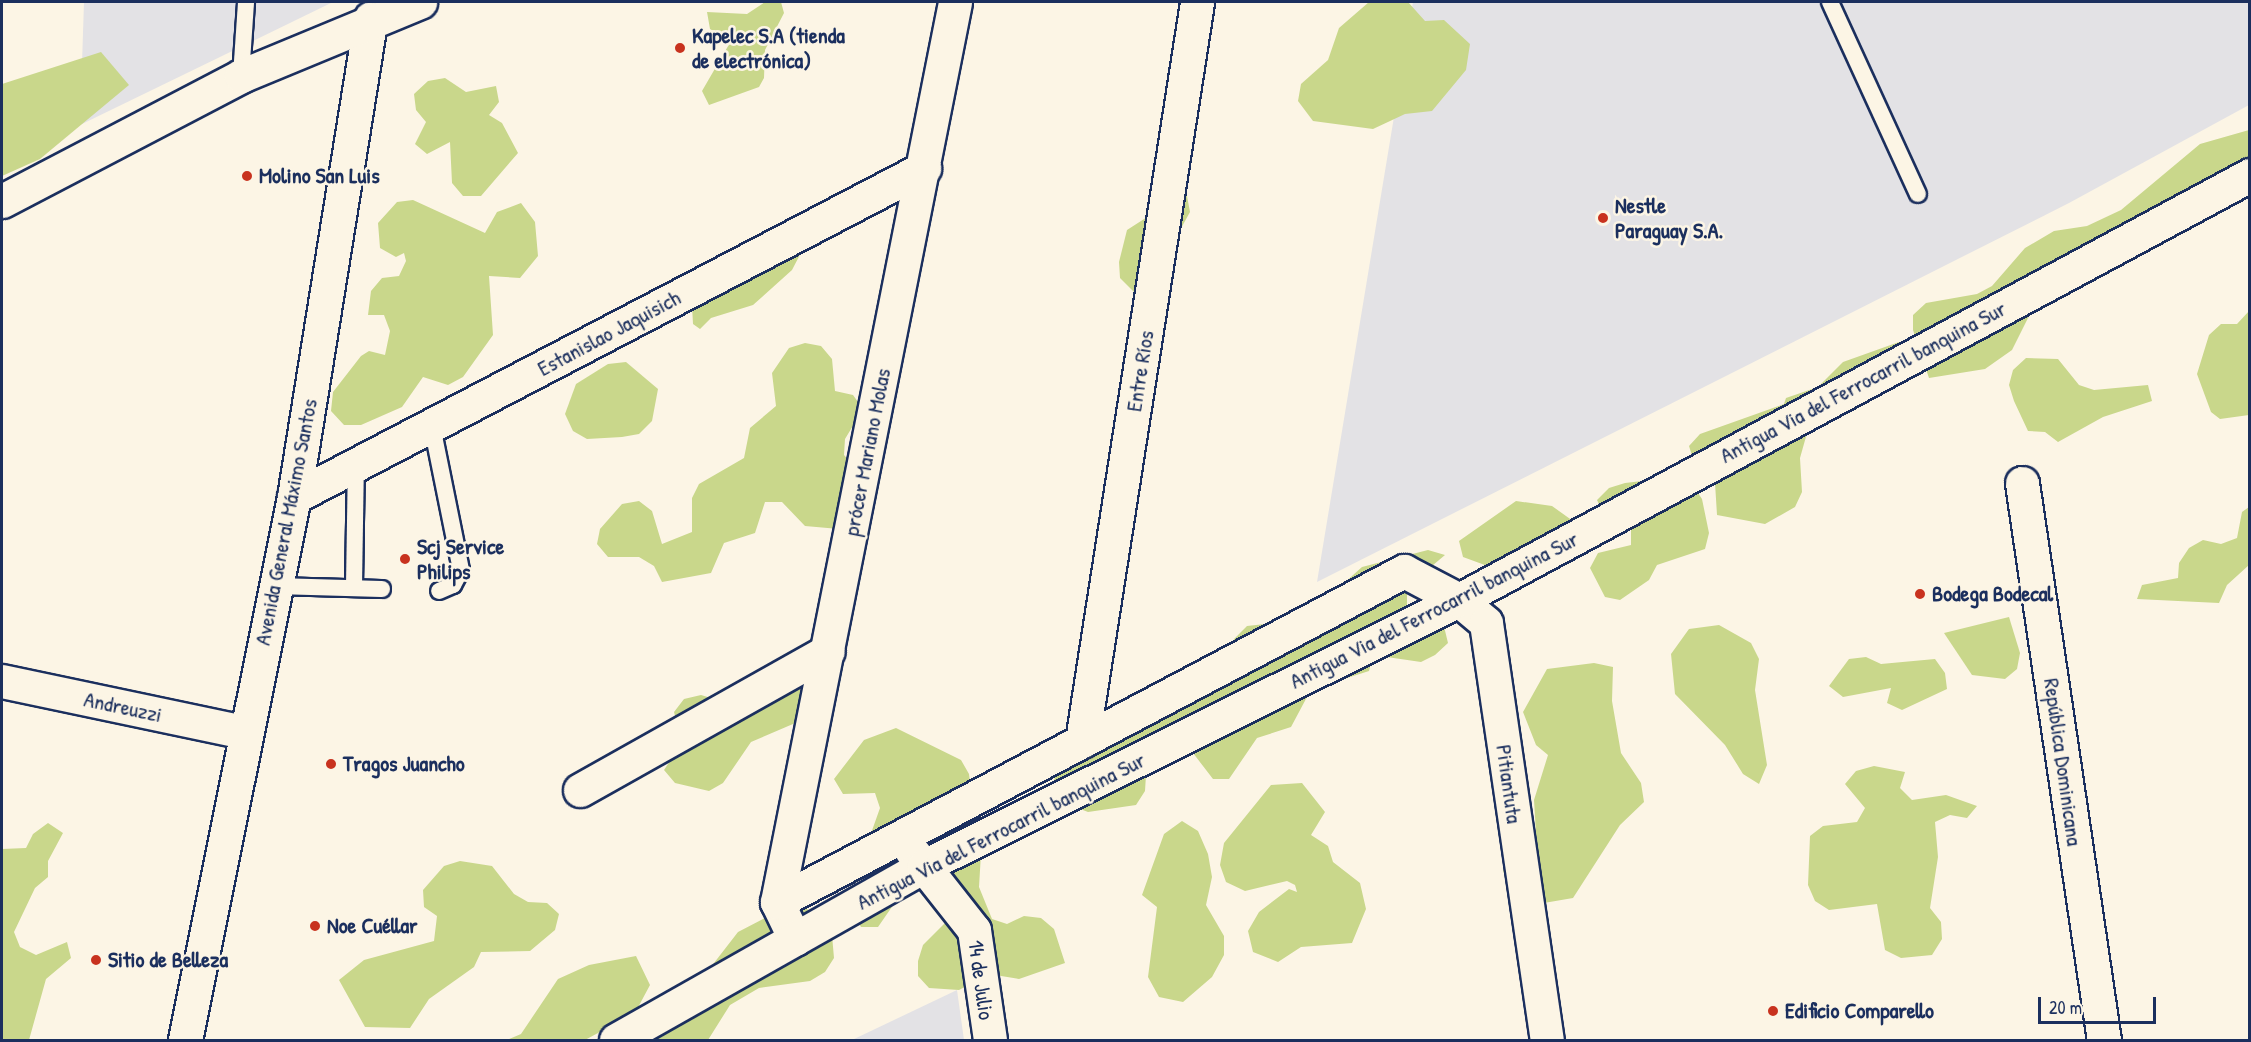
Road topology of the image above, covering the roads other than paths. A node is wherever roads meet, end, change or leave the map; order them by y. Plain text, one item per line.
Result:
1 (246, 2) edge
2 (420, 2) edge
3 (955, 2) edge
4 (1197, 2) edge
5 (1830, 2) edge
6 (379, 7) edge
7 (241, 76) junction
8 (924, 168) junction
9 (2250, 174) edge
10 (1918, 194) dead end
11 (2, 201) edge
12 (432, 426) junction
13 (356, 465) junction
14 (2022, 483) dead end
15 (294, 497) junction
16 (275, 586) junction
17 (354, 586) junction
18 (382, 589) dead end
19 (439, 591) dead end
20 (1459, 600) junction
21 (828, 651) junction
22 (2, 681) edge
23 (244, 732) junction
24 (1082, 741) junction
25 (580, 790) dead end
26 (901, 837) junction
27 (924, 866) junction
28 (777, 902) junction
29 (795, 939) junction
30 (184, 1041) edge
31 (616, 1041) edge
32 (990, 1041) edge
33 (1547, 1041) edge
34 (2104, 1041) edge

1 - 7 lane
2 - 6 main road
3 - 8 main road, prócer Mariano Molas
4 - 24 main road, Entre Ríos
5 - 10 lane
6 - 7 main road
6 - 15 main road, Avenida General Máximo Santos
7 - 11 main road
8 - 12 main road, Estanislao Jaquisich
8 - 21 main road, prócer Mariano Molas
9 - 20 main road, Antigua Via del Ferrocarril banquina Sur
12 - 13 main road, Estanislao Jaquisich
12 - 19 lane
13 - 15 main road, Estanislao Jaquisich
13 - 17 lane
14 - 34 main road, República Dominicana
15 - 16 main road, Avenida General Máximo Santos
16 - 17 lane
16 - 23 main road, Avenida General Máximo Santos
17 - 18 lane
20 - 24 main road, Pitiantuta
20 - 27 main road, Antigua Via del Ferrocarril banquina Sur
20 - 33 main road, Pitiantuta
21 - 25 main road
21 - 28 main road, prócer Mariano Molas
22 - 23 main road, Andreuzzi
23 - 30 main road, Avenida General Máximo Santos
24 - 26 main road
26 - 27 main road, 14 de Julio
26 - 28 main road
27 - 29 main road, Antigua Via del Ferrocarril banquina Sur
27 - 32 main road, 14 de Julio
28 - 29 main road
29 - 31 main road, Antigua Via del Ferrocarril banquina Sur

